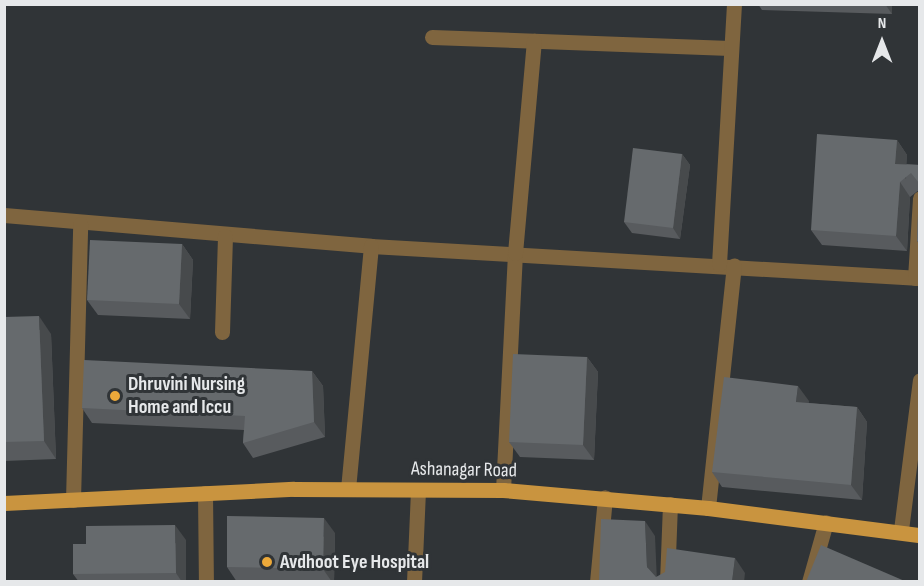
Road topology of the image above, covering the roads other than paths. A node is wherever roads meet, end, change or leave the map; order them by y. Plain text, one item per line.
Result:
1 (734, 4) edge
2 (432, 37) dead end
3 (534, 41) junction
4 (730, 48) junction
5 (920, 198) edge
6 (4, 215) edge
7 (80, 224) junction
8 (225, 236) junction
9 (370, 246) junction
10 (515, 254) junction
11 (727, 265) junction
12 (917, 278) edge
13 (222, 332) dead end
14 (920, 380) edge
15 (348, 489) junction
16 (418, 490) junction
17 (502, 490) junction
18 (205, 493) junction
19 (605, 497) junction
20 (73, 500) junction
21 (4, 503) edge
22 (670, 504) junction
23 (708, 508) junction
24 (826, 522) junction
25 (901, 530) junction
26 (920, 535) edge
27 (206, 582) edge
28 (414, 582) edge
29 (597, 582) edge
30 (667, 582) edge
31 (809, 582) edge

1 - 4 street
2 - 3 street
3 - 4 street
3 - 10 street
4 - 11 street
5 - 12 street
6 - 7 street
7 - 8 street
7 - 20 street
8 - 9 street
8 - 13 street
9 - 10 street
9 - 15 street
10 - 11 street
10 - 17 street
11 - 12 street
11 - 23 street
14 - 25 street
15 - 16 main road, Ashanagar Road
15 - 18 main road, Ashanagar Road
16 - 17 main road, Ashanagar Road
16 - 28 street
17 - 19 main road, Ashanagar Road
18 - 20 main road, Ashanagar Road
18 - 27 street
19 - 22 main road, Ashanagar Road
19 - 29 street
20 - 21 main road, Ashanagar Road
22 - 23 main road, Ashanagar Road
22 - 30 street
23 - 24 main road, Ashanagar Road
24 - 25 main road, Ashanagar Road
24 - 31 street
25 - 26 main road, Ashanagar Road

